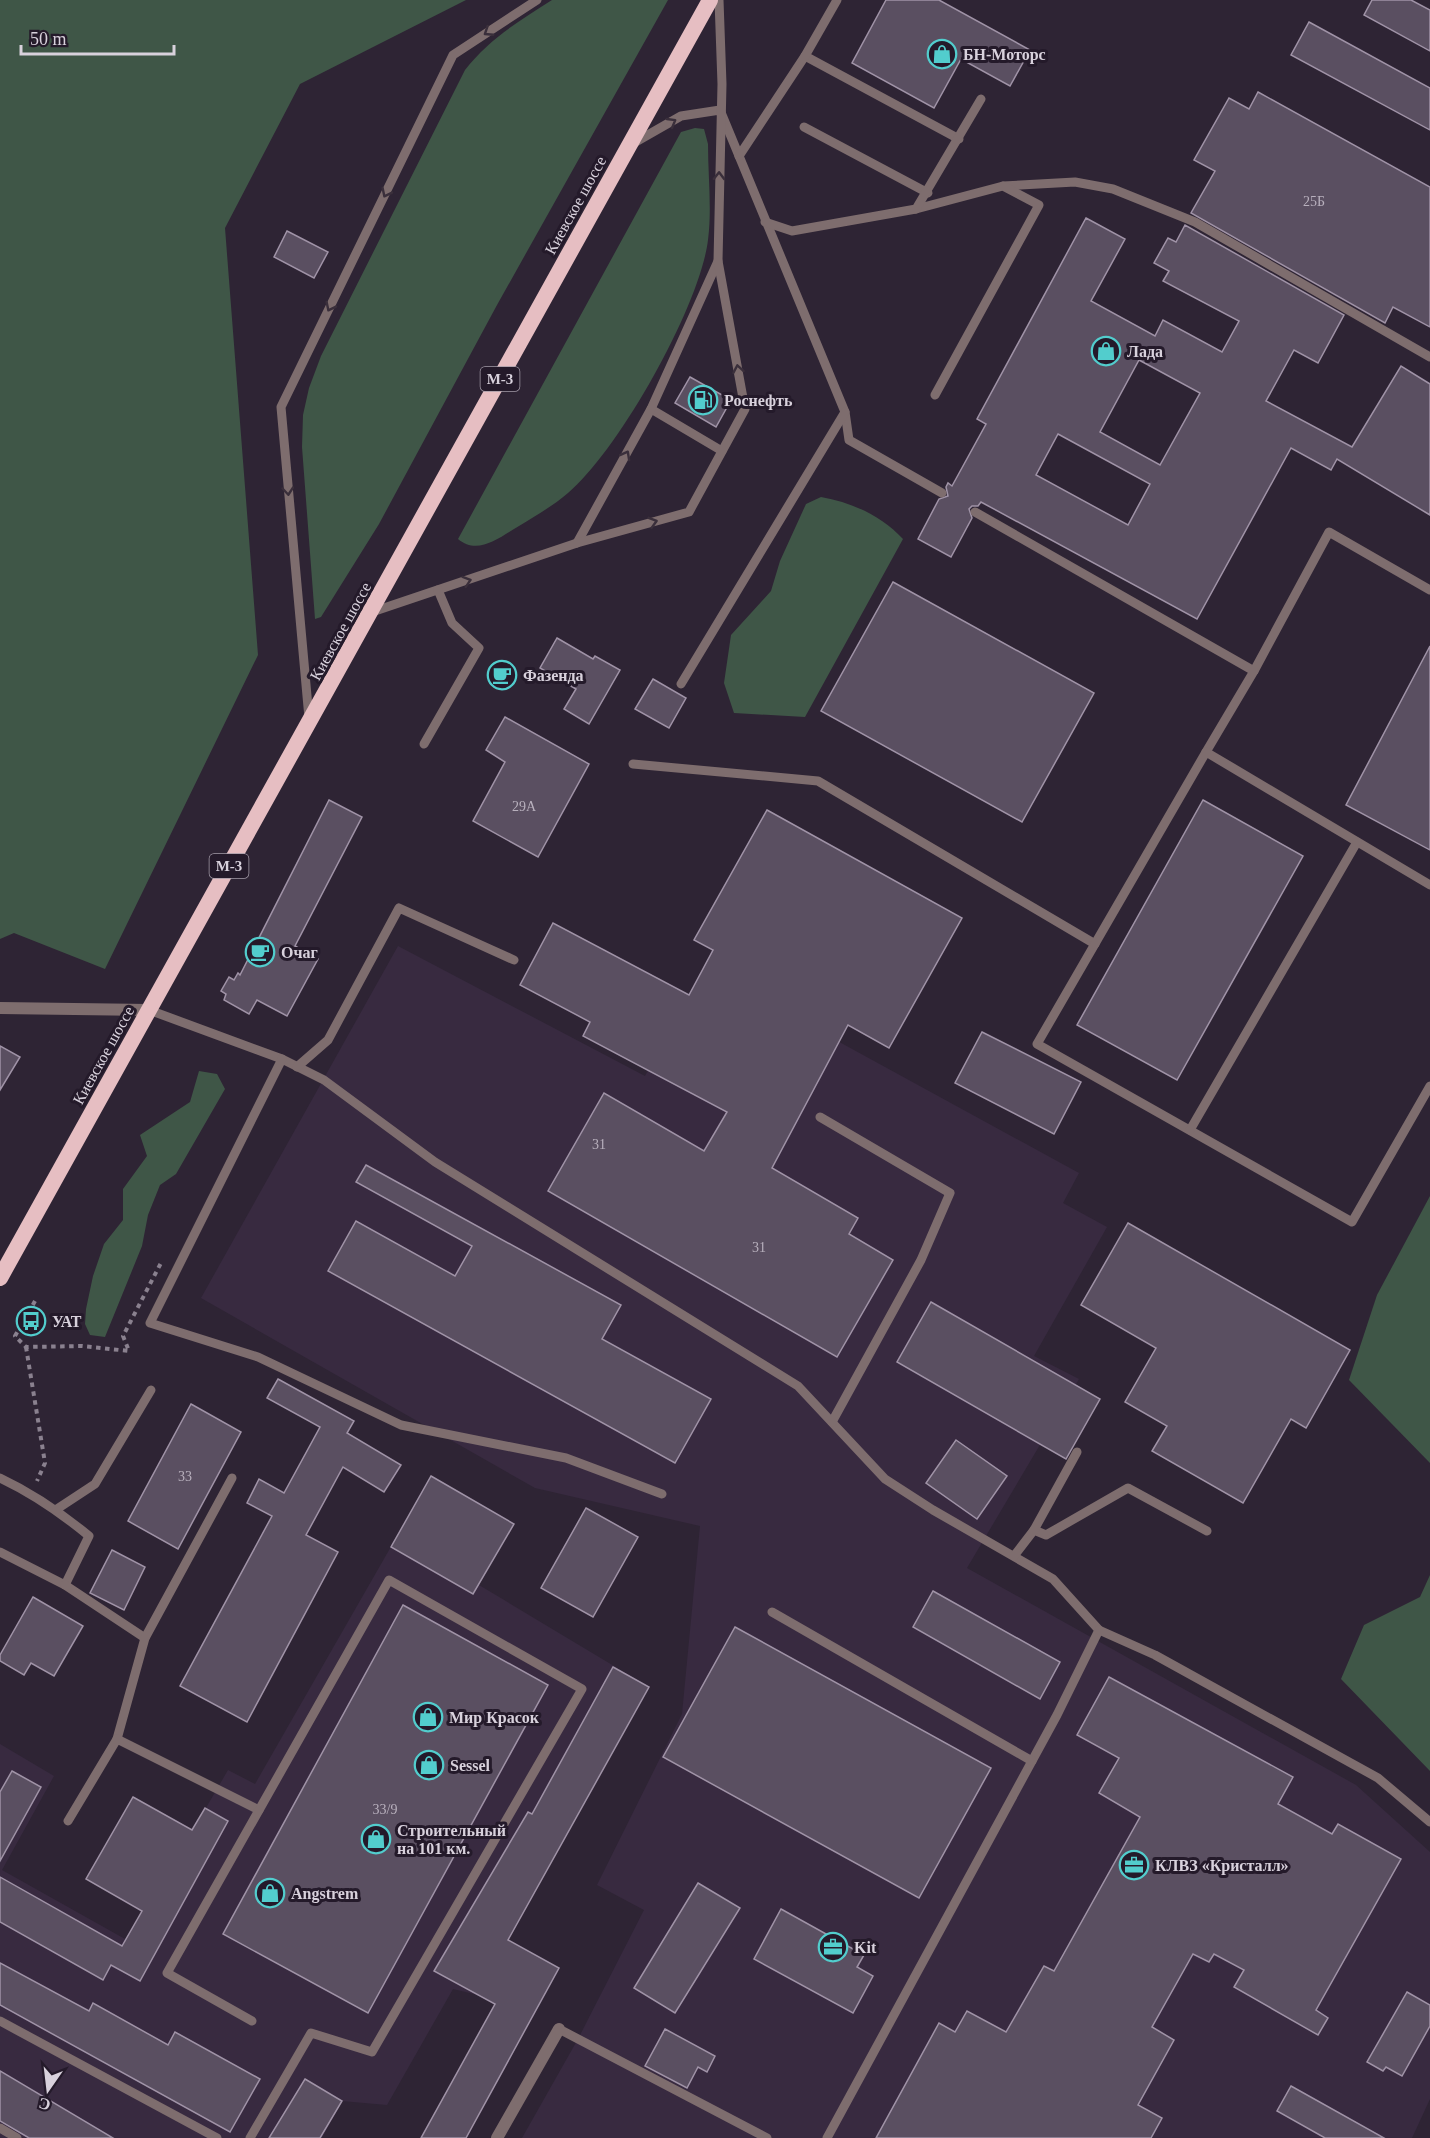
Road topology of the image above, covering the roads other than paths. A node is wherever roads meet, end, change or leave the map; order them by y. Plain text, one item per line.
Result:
1 (537, 0) edge
2 (710, 0) edge
3 (718, 0) edge
4 (837, 0) edge
5 (805, 56) junction
6 (981, 99) dead end
7 (720, 110) junction
8 (804, 127) dead end
9 (958, 139) junction
10 (628, 147) junction
11 (738, 156) junction
12 (1003, 186) junction
13 (928, 193) junction
14 (916, 210) junction
15 (765, 222) junction
16 (718, 261) junction
17 (1430, 357) edge
18 (935, 396) dead end
19 (651, 409) junction
20 (845, 412) junction
21 (722, 451) junction
22 (942, 493) dead end
23 (975, 512) dead end
24 (577, 543) junction
25 (438, 590) junction
26 (1430, 590) edge
27 (372, 612) junction
28 (1254, 671) junction
29 (681, 684) dead end
30 (310, 722) junction
31 (424, 744) dead end
32 (1206, 752) junction
33 (633, 764) dead end
34 (1357, 842) junction
35 (1430, 885) edge
36 (1095, 944) junction
37 (514, 960) dead end
38 (0, 1008) edge
39 (149, 1010) junction
40 (282, 1059) junction
41 (297, 1067) junction
42 (1430, 1086) edge
43 (820, 1117) dead end
44 (1190, 1131) junction
45 (0, 1278) edge
46 (151, 1390) dead end
47 (832, 1422) junction
48 (1077, 1452) dead end
49 (0, 1478) edge
50 (232, 1478) dead end
51 (662, 1494) dead end
52 (57, 1509) junction
53 (1034, 1530) junction
54 (1207, 1531) dead end
55 (0, 1552) edge
56 (1014, 1556) junction
57 (65, 1585) junction
58 (772, 1612) dead end
59 (1099, 1630) junction
60 (145, 1638) junction
61 (117, 1739) junction
62 (1032, 1761) junction
63 (259, 1810) junction
64 (68, 1821) dead end
65 (1430, 1822) edge
66 (252, 2020) dead end
67 (0, 2021) edge
68 (559, 2029) joint
69 (0, 2128) edge
70 (764, 2137) edge
71 (16, 2138) edge
72 (217, 2138) edge
73 (250, 2138) edge
74 (497, 2138) edge
75 (827, 2138) edge

1 -> 30 lane
2 - 10 highway, Киевское шоссе / М-3
3 - 7 lane
4 - 5 lane
5 - 9 lane
5 - 11 lane
6 - 9 lane
10 -> 7 lane
7 - 11 lane
16 -> 7 lane
8 - 13 lane
9 - 13 lane
10 - 27 highway, Киевское шоссе / М-3
11 - 15 lane
12 - 14 lane
12 - 17 lane
12 - 18 lane
13 - 14 lane
14 - 15 lane
15 - 20 lane
16 - 19 lane
21 -> 16 lane
19 - 21 lane
24 -> 19 lane
20 - 22 lane
20 - 29 lane
24 -> 21 lane
23 - 28 lane
25 -> 24 lane
25 - 27 lane
25 - 31 lane
26 - 28 lane
27 - 30 highway, Киевское шоссе / М-3
28 - 32 lane
30 - 39 highway, Киевское шоссе / М-3
32 - 34 lane
32 - 36 lane
33 - 36 lane
34 - 35 lane
34 - 44 lane
36 - 44 lane
37 - 41 lane
38 - 39 street
39 - 40 lane
39 - 45 highway, Киевское шоссе / М-3
40 - 41 lane
40 - 51 lane
41 - 47 lane
42 - 44 lane
43 - 47 lane
46 - 52 lane
47 - 56 lane
48 - 53 lane
49 - 52 lane
50 - 60 lane
52 - 57 lane
53 - 54 lane
53 - 56 lane
55 - 57 lane
56 - 59 lane
57 - 60 lane
58 - 62 lane
59 - 62 lane
59 - 65 lane
60 - 61 lane
61 - 63 lane
61 - 64 lane
62 - 75 lane
63 - 66 lane
63 - 73 lane
67 - 72 lane
68 - 70 lane
68 - 74 street
69 - 71 lane

